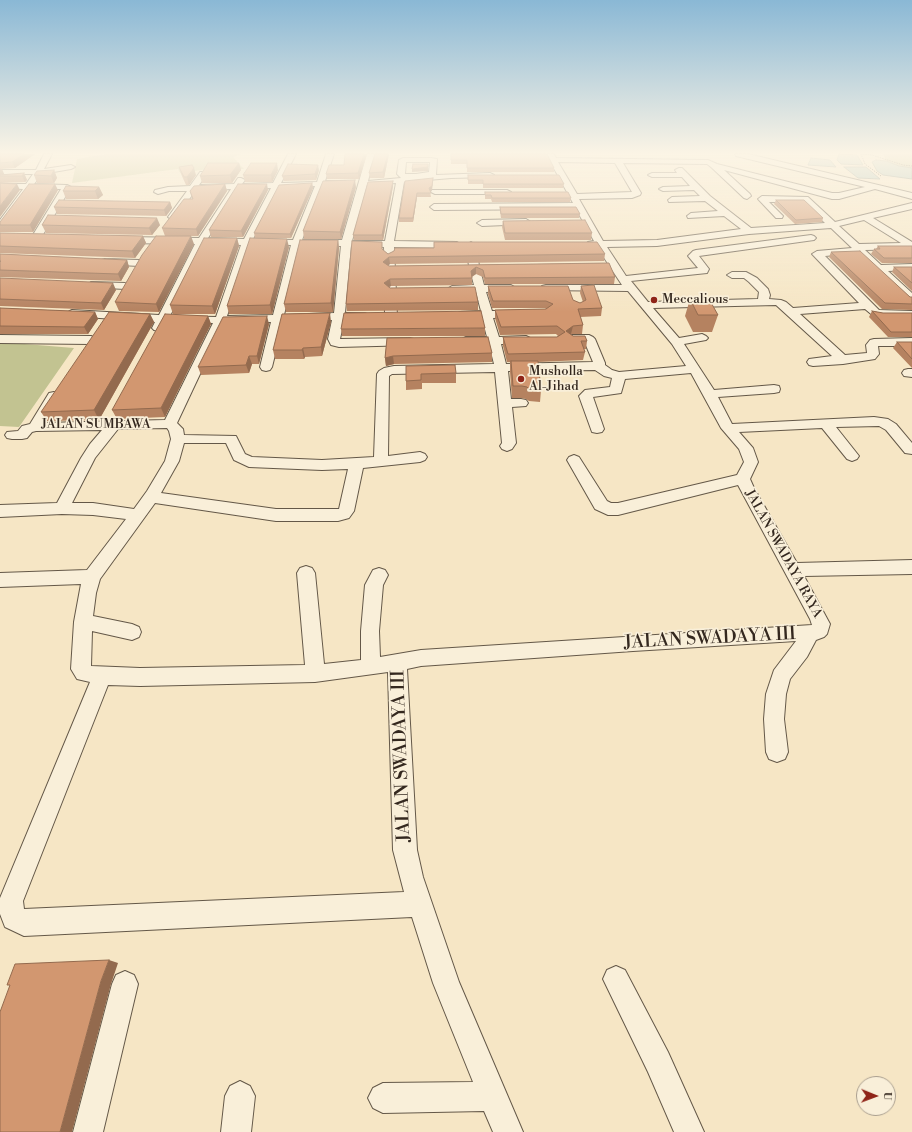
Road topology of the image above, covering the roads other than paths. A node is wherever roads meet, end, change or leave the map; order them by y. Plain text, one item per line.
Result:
1 (13, 207) edge
2 (60, 207) edge
3 (175, 207) edge
4 (223, 207) edge
5 (266, 207) edge
6 (311, 207) edge
7 (357, 207) edge
8 (395, 207) edge
9 (434, 207) edge
10 (576, 207) edge
11 (718, 207) edge
12 (770, 207) edge
13 (813, 207) edge
14 (908, 207) edge
15 (897, 209) junction
16 (725, 213) junction
17 (692, 216) dead end
18 (779, 216) dead end
19 (907, 216) dead end
20 (433, 217) dead end
21 (867, 218) junction
22 (538, 222) edge
23 (482, 223) dead end
24 (832, 225) junction
25 (0, 226) edge
26 (749, 232) junction
27 (36, 238) edge
28 (811, 238) dead end
29 (114, 240) edge
30 (154, 241) junction
31 (201, 242) junction
32 (296, 243) junction
33 (247, 244) junction
34 (346, 244) junction
35 (389, 244) junction
36 (585, 244) edge
37 (600, 244) junction
38 (912, 246) edge
39 (858, 249) junction
40 (92, 261) edge
41 (139, 263) junction
42 (912, 267) edge
43 (878, 268) junction
44 (732, 275) dead end
45 (78, 284) edge
46 (627, 284) junction
47 (125, 286) junction
48 (480, 288) junction
49 (519, 288) edge
50 (534, 288) edge
51 (572, 288) junction
52 (443, 289) edge
53 (907, 290) edge
54 (912, 299) edge
55 (576, 301) edge
56 (763, 302) junction
57 (114, 305) junction
58 (645, 305) junction
59 (869, 305) junction
60 (790, 312) junction
61 (62, 313) edge
62 (531, 313) edge
63 (487, 314) junction
64 (912, 314) edge
65 (450, 315) edge
66 (339, 316) junction
67 (163, 319) junction
68 (278, 319) junction
69 (220, 320) junction
70 (702, 338) dead end
71 (0, 339) edge
72 (152, 339) edge
73 (572, 339) edge
74 (91, 340) junction
75 (540, 340) edge
76 (455, 341) edge
77 (494, 341) junction
78 (424, 342) edge
79 (676, 342) junction
80 (912, 342) edge
81 (83, 353) edge
82 (843, 360) junction
83 (813, 362) dead end
84 (598, 366) junction
85 (266, 367) dead end
86 (500, 367) junction
87 (695, 369) junction
88 (619, 376) junction
89 (62, 384) edge
90 (774, 389) dead end
91 (709, 394) junction
92 (504, 403) junction
93 (521, 403) dead end
94 (172, 421) junction
95 (110, 422) junction
96 (826, 423) junction
97 (36, 427) junction
98 (728, 428) junction
99 (596, 429) dead end
100 (12, 435) dead end
101 (178, 439) junction
102 (507, 446) dead end
103 (911, 450) edge
104 (852, 456) dead end
105 (420, 457) dead end
106 (381, 460) junction
107 (574, 460) dead end
108 (357, 464) junction
109 (743, 479) junction
110 (150, 497) junction
111 (62, 508) junction
112 (0, 511) edge
113 (138, 516) junction
114 (912, 568) edge
115 (793, 570) junction
116 (306, 573) dead end
117 (92, 576) junction
118 (379, 576) dead end
119 (0, 580) edge
120 (83, 622) junction
121 (132, 632) dead end
122 (813, 633) junction
123 (397, 662) junction
124 (371, 667) junction
125 (315, 672) junction
126 (102, 676) junction
127 (777, 752) dead end
128 (6, 901) edge
129 (420, 904) junction
130 (616, 979) dead end
131 (125, 984) dead end
132 (240, 1096) dead end
133 (493, 1096) junction
134 (383, 1098) dead end
135 (88, 1132) edge
136 (236, 1132) edge
137 (508, 1132) edge
138 (689, 1132) edge

1 - 25 street
2 - 27 street
3 - 30 street
4 - 31 street
5 - 33 street
6 - 32 street
7 - 34 street
8 - 35 street
9 - 20 street
10 - 37 street, JALAN SWADAYA RAYA
11 - 16 street
12 - 18 street
13 - 24 street
14 - 15 street
15 - 19 street
15 - 21 street
16 - 17 street
16 - 26 street
21 - 24 street
21 - 38 street
22 - 23 street
24 - 26 street
24 - 39 street
26 - 37 street
28 - 46 street
29 - 30 street
30 - 31 street
30 - 41 street
31 - 33 street
31 - 67 street
32 - 33 street
32 - 34 street
32 - 68 street
33 - 69 street
34 - 35 street
34 - 66 street
35 - 48 street
35 - 66 street
36 - 37 street
37 - 46 street, JALAN SWADAYA RAYA
38 - 39 street
39 - 43 street
39 - 59 street
40 - 41 street
41 - 47 street
42 - 43 street
43 - 53 street
44 - 56 street
45 - 47 street
46 - 51 street
46 - 58 street, JALAN SWADAYA RAYA
47 - 57 street
48 - 49 street
48 - 52 street
48 - 63 street
50 - 51 street
51 - 55 street
53 - 54 street
56 - 58 street
56 - 60 street
57 - 61 street
57 - 67 street
57 - 74 street
58 - 79 street, JALAN SWADAYA RAYA
59 - 60 street
59 - 64 street
60 - 82 street
62 - 63 street
63 - 65 street
63 - 77 street
66 - 68 street
66 - 78 street
67 - 69 street
67 - 72 street
68 - 69 street
68 - 85 street
69 - 94 street
70 - 79 street
71 - 74 street
73 - 84 street
74 - 81 street
75 - 77 street
76 - 77 street
77 - 86 street
79 - 87 street, JALAN SWADAYA RAYA
80 - 82 street
82 - 83 street
84 - 86 street
84 - 88 street
86 - 92 street
86 - 106 street
87 - 88 street
87 - 91 street, JALAN SWADAYA RAYA
88 - 99 street
89 - 97 street, JALAN SUMBAWA
90 - 91 street
91 - 98 street, JALAN SWADAYA RAYA
92 - 93 street
92 - 102 street
94 - 95 street, JALAN SUMBAWA
94 - 101 street
95 - 97 street, JALAN SUMBAWA
95 - 111 street
96 - 98 street
96 - 103 street
96 - 104 street
97 - 100 street
98 - 109 street, JALAN SWADAYA RAYA
101 - 108 street
101 - 110 street
105 - 106 street
106 - 108 street
107 - 109 street
108 - 110 street
109 - 115 street, JALAN SWADAYA RAYA
110 - 113 street
111 - 112 street
111 - 113 street
113 - 117 street
114 - 115 street
115 - 122 street, JALAN SWADAYA RAYA
116 - 125 street
117 - 119 street
117 - 120 street
118 - 124 street
120 - 121 street
120 - 126 street
122 - 123 street, JALAN SWADAYA III
122 - 127 street
123 - 124 street
123 - 129 street, JALAN SWADAYA III
124 - 125 street
125 - 126 street
126 - 128 street
128 - 129 street
129 - 133 street, JALAN SWADAYA III
130 - 138 street
131 - 135 street
132 - 136 street
133 - 134 street
133 - 137 street, JALAN SWADAYA III

